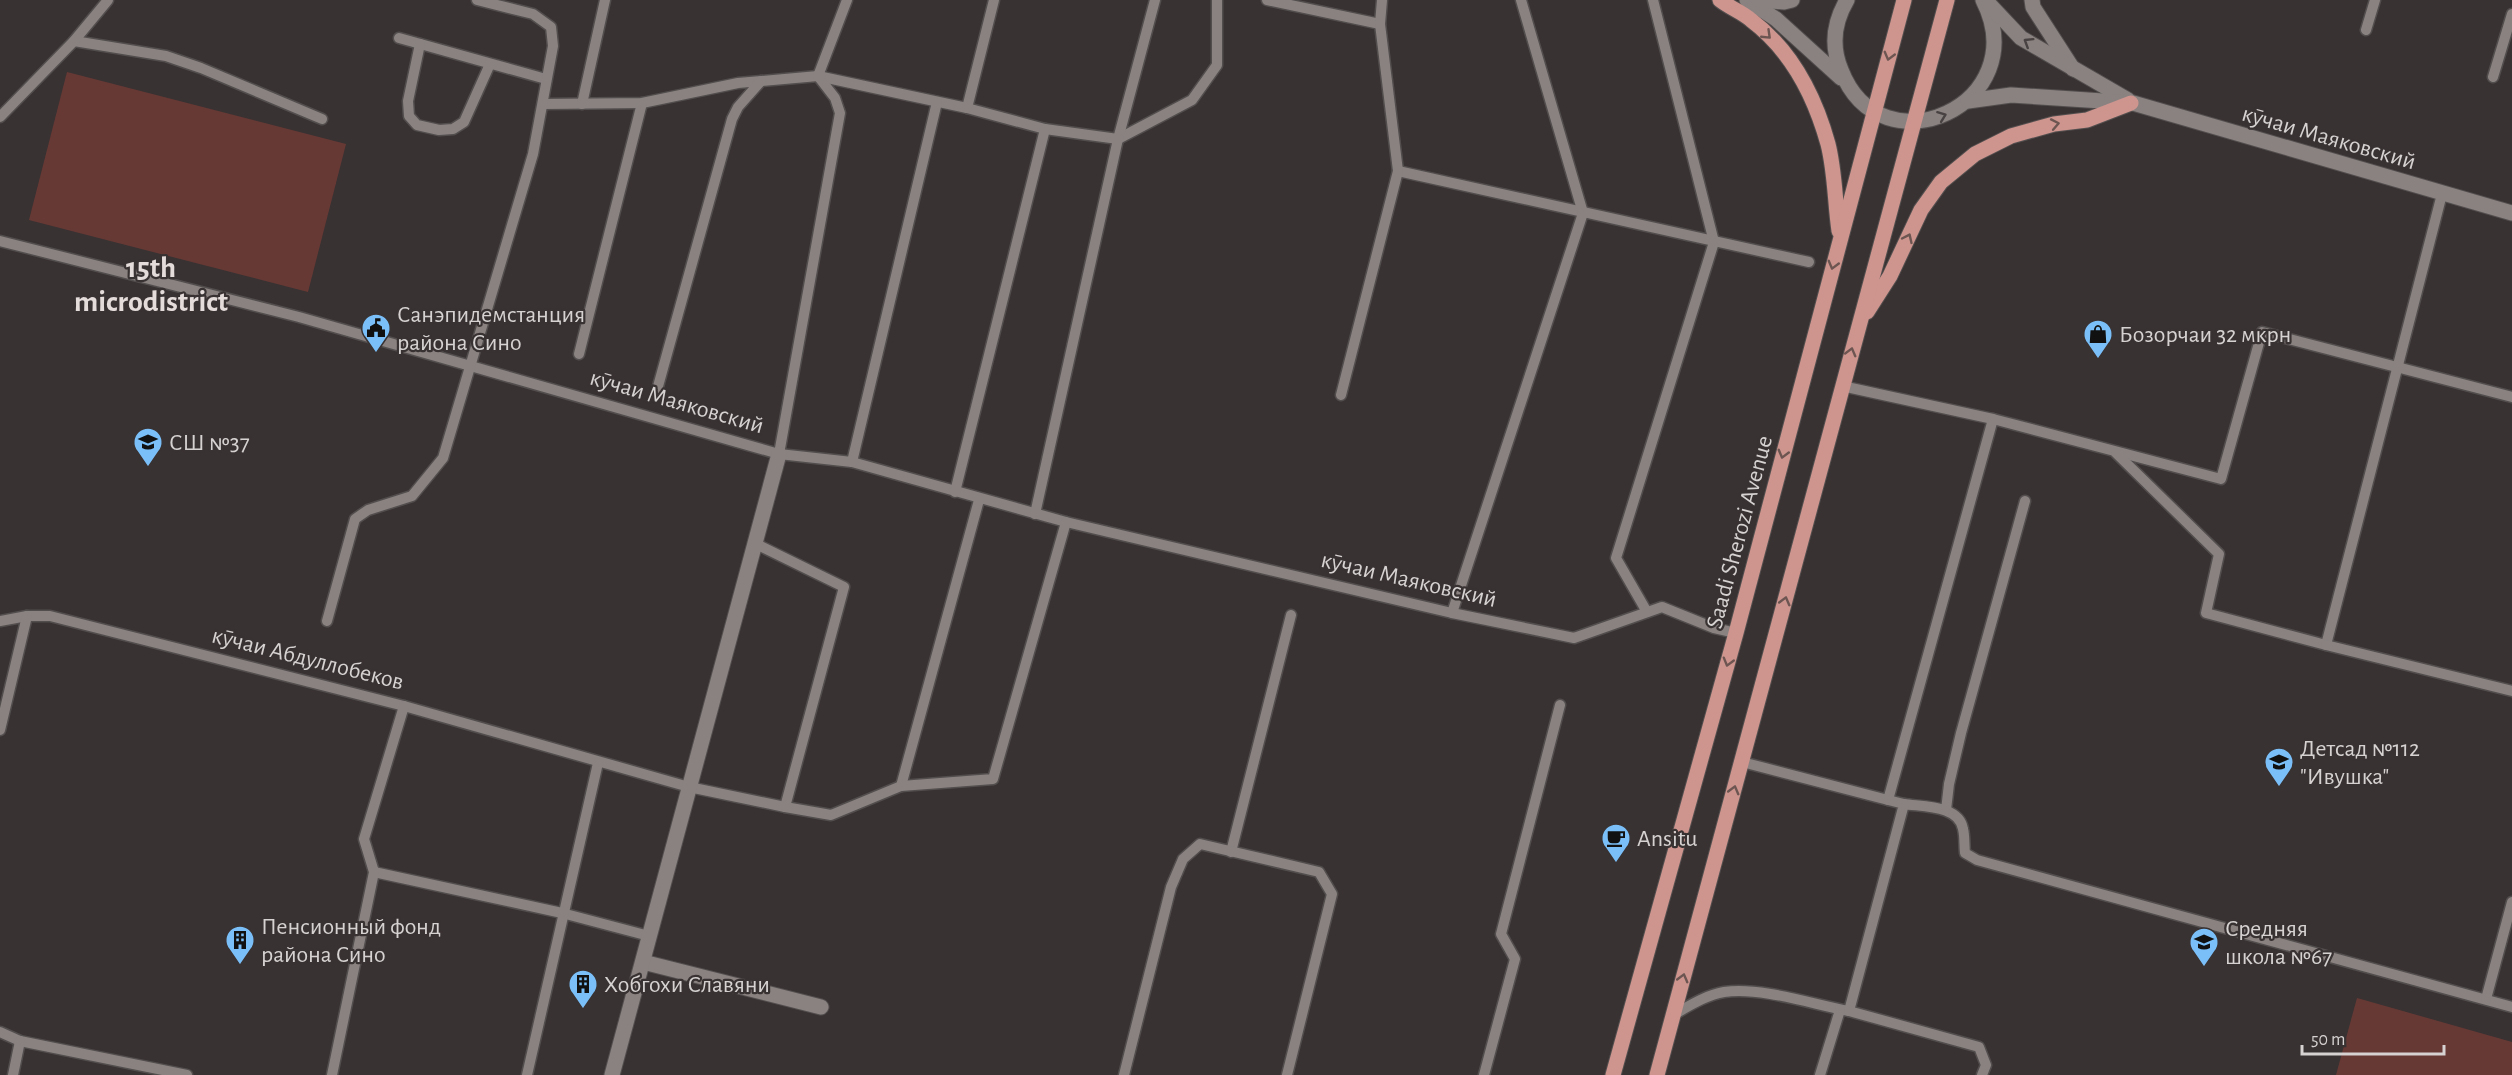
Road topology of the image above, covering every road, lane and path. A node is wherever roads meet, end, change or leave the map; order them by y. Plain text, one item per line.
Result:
1 (108, 0) edge
2 (477, 0) edge
3 (605, 0) edge
4 (847, 0) edge
5 (994, 0) edge
6 (1155, 0) edge
7 (1217, 0) edge
8 (1267, 0) edge
9 (1382, 0) edge
10 (1521, 0) edge
11 (1653, 0) edge
12 (1720, 0) edge
13 (1747, 0) edge
14 (1759, 0) edge
15 (1792, 0) edge
16 (1847, 0) edge
17 (1904, 0) edge
18 (1947, 0) edge
19 (1984, 0) edge
20 (2032, 0) edge
21 (2375, 0) edge
22 (2512, 14) edge
23 (1380, 24) junction
24 (2366, 30) dead end
25 (399, 38) dead end
26 (74, 40) junction
27 (420, 44) junction
28 (490, 64) junction
29 (2073, 69) junction
30 (818, 76) junction
31 (2493, 77) dead end
32 (546, 79) junction
33 (761, 81) junction
34 (1845, 82) junction
35 (1968, 101) junction
36 (937, 102) junction
37 (2132, 103) junction
38 (543, 104) junction
39 (582, 104) junction
40 (642, 104) junction
41 (967, 108) junction
42 (1874, 111) junction
43 (0, 117) edge
44 (322, 119) dead end
45 (1912, 122) junction
46 (1045, 129) junction
47 (1118, 139) junction
48 (1398, 171) junction
49 (2442, 194) junction
50 (1583, 213) junction
51 (2512, 213) edge
52 (1840, 240) junction
53 (0, 241) edge
54 (1714, 242) junction
55 (1809, 262) dead end
56 (1858, 325) junction
57 (579, 354) dead end
58 (2398, 366) junction
59 (470, 367) junction
60 (1842, 386) junction
61 (657, 390) dead end
62 (1341, 395) dead end
63 (2512, 397) edge
64 (1993, 419) junction
65 (2114, 451) junction
66 (779, 454) junction
67 (852, 462) junction
68 (955, 492) junction
69 (979, 500) junction
70 (2025, 501) dead end
71 (1035, 514) junction
72 (1066, 522) junction
73 (754, 543) junction
74 (1647, 612) junction
75 (1452, 613) junction
76 (1291, 615) dead end
77 (27, 616) junction
78 (0, 621) edge
79 (327, 621) dead end
80 (1736, 633) junction
81 (2326, 645) junction
82 (2512, 691) edge
83 (1560, 705) dead end
84 (404, 706) junction
85 (0, 729) edge
86 (1742, 762) junction
87 (598, 763) junction
88 (901, 786) junction
89 (689, 787) junction
90 (1888, 800) junction
91 (1904, 804) junction
92 (785, 807) junction
93 (1946, 810) junction
94 (1231, 852) junction
95 (374, 872) junction
96 (2512, 902) edge
97 (562, 913) junction
98 (649, 936) junction
99 (643, 962) junction
100 (2486, 999) junction
101 (2512, 1006) edge
102 (821, 1007) dead end
103 (1845, 1011) junction
104 (1673, 1015) junction
105 (0, 1032) edge
106 (20, 1041) junction
107 (13, 1075) edge
108 (187, 1075) edge
109 (332, 1075) edge
110 (527, 1075) edge
111 (612, 1075) edge
112 (1124, 1075) edge
113 (1287, 1075) edge
114 (1484, 1075) edge
115 (1613, 1075) edge
116 (1657, 1075) edge
117 (1820, 1075) edge
118 (1982, 1075) edge

1 - 26 lane
2 - 32 lane
3 - 39 lane
4 - 30 lane
5 - 41 lane
6 - 47 lane
7 - 47 lane
8 - 23 lane
9 - 23 lane
10 - 50 lane
11 - 54 lane
12 -> 52 main road
13 - 34 street
14 - 15 street
16 - 34 street, кӯчаи Маяковский
17 -> 42 main road, Saadi Sherozi Avenue
18 - 45 main road
29 -> 19 street, кӯчаи Маяковский
19 - 35 street, кӯчаи Маяковский
20 - 29 street
21 - 24 lane
22 - 31 lane
23 - 48 lane
25 - 27 lane
26 - 43 lane
26 - 44 lane
27 - 28 lane
27 - 28 lane
28 - 32 lane
29 - 37 street, кӯчаи Маяковский
30 - 33 lane
30 - 36 lane
30 - 66 lane
32 - 38 lane
33 - 40 lane
33 - 61 lane
34 - 42 street, кӯчаи Маяковский
35 - 37 street, кӯчаи Маяковский
45 -> 35 street, кӯчаи Маяковский
36 - 41 lane
36 - 67 lane
37 - 49 street, кӯчаи Маяковский
56 -> 37 main road
38 - 39 lane
38 - 59 lane
39 - 40 lane
40 - 57 lane
41 - 46 lane
42 - 45 street, кӯчаи Маяковский
42 - 52 main road, Saadi Sherozi Avenue
45 - 56 main road
46 - 47 lane
46 - 68 lane
47 - 71 lane
48 - 50 lane
48 - 62 lane
49 - 51 street, кӯчаи Маяковский
49 - 58 lane
50 - 54 lane
50 - 75 lane
52 -> 80 main road, Saadi Sherozi Avenue
53 - 59 lane, кӯчаи Маяковский
54 - 55 lane
54 - 74 lane
60 -> 56 main road
58 - 63 lane
58 - 65 lane
58 - 81 lane
59 - 66 lane, кӯчаи Маяковский
59 - 79 lane
60 - 64 lane
86 -> 60 main road
64 - 65 lane
64 - 90 lane
65 - 81 lane
66 - 67 lane, кӯчаи Маяковский
66 - 73 street
67 - 68 lane, кӯчаи Маяковский
68 - 69 lane, кӯчаи Маяковский
69 - 71 lane, кӯчаи Маяковский
69 - 88 lane
70 - 93 lane
71 - 72 lane, кӯчаи Маяковский
72 - 75 lane, кӯчаи Маяковский
72 - 88 lane
73 - 89 street
73 - 92 lane
74 - 75 lane, кӯчаи Маяковский
74 - 80 lane, кӯчаи Маяковский
76 - 94 lane
77 - 78 lane, кӯчаи Абдуллобеков
77 - 84 lane, кӯчаи Абдуллобеков
77 - 85 lane
80 -> 115 main road, Saadi Sherozi Avenue
81 - 82 lane
83 - 114 lane
84 - 87 lane, кӯчаи Абдуллобеков
84 - 95 lane
86 - 90 lane
104 -> 86 main road
87 - 89 lane, кӯчаи Абдуллобеков
87 - 97 lane
88 - 92 lane
89 - 92 lane
89 - 98 street
90 - 91 lane
91 - 93 lane
91 - 103 lane
93 - 100 lane
94 - 112 lane
94 - 113 lane
95 - 97 lane
95 - 109 lane
96 - 100 lane
97 - 98 lane
97 - 110 lane
98 - 99 street
99 - 102 street
99 - 111 street
100 - 101 lane
103 - 104 lane
103 - 117 lane
103 - 118 lane
104 - 116 main road
105 - 106 lane
106 - 107 lane
106 - 108 lane

